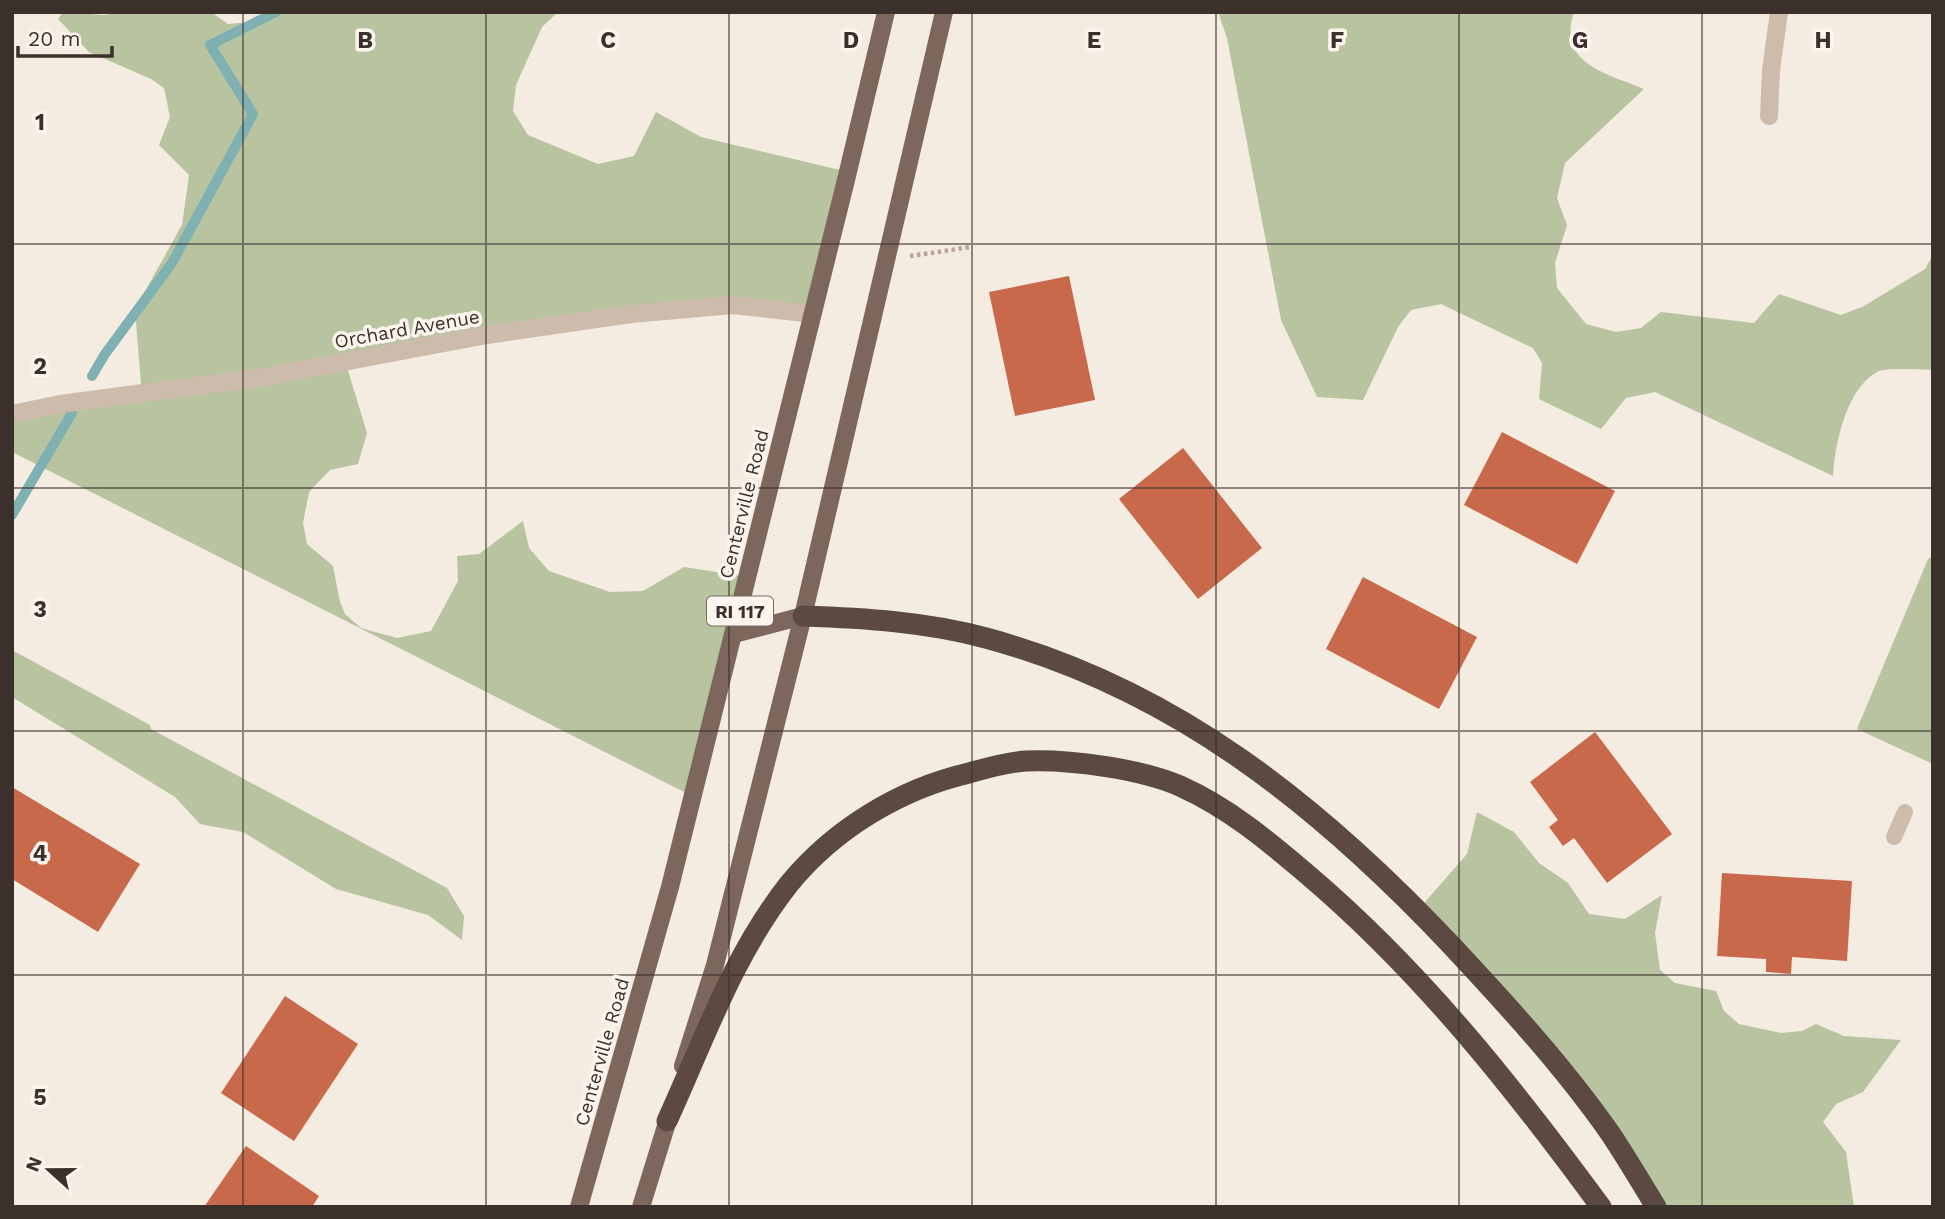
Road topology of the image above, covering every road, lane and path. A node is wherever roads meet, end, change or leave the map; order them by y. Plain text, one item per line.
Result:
1 (886, 12) edge
2 (944, 12) edge
3 (1779, 12) edge
4 (1769, 117) dead end
5 (971, 247) dead end
6 (885, 260) junction
7 (812, 314) junction
8 (12, 414) edge
9 (803, 616) junction
10 (734, 634) junction
11 (1905, 813) dead end
12 (1894, 837) dead end
13 (667, 1121) junction
14 (579, 1207) edge
15 (641, 1207) edge
16 (1601, 1207) edge
17 (1656, 1207) edge

1 - 7 main road, Centerville Road / RI 117
2 - 6 main road, RI 117
3 - 4 street
5 - 6 path
6 - 9 main road, RI 117
7 - 8 street, Orchard Avenue
7 - 10 main road, Centerville Road / RI 117
9 - 10 main road
9 - 13 main road, RI 117
9 - 17 highway
10 - 14 main road, Centerville Road / RI 117
11 - 12 lane
13 - 15 main road, RI 117
13 - 16 highway

